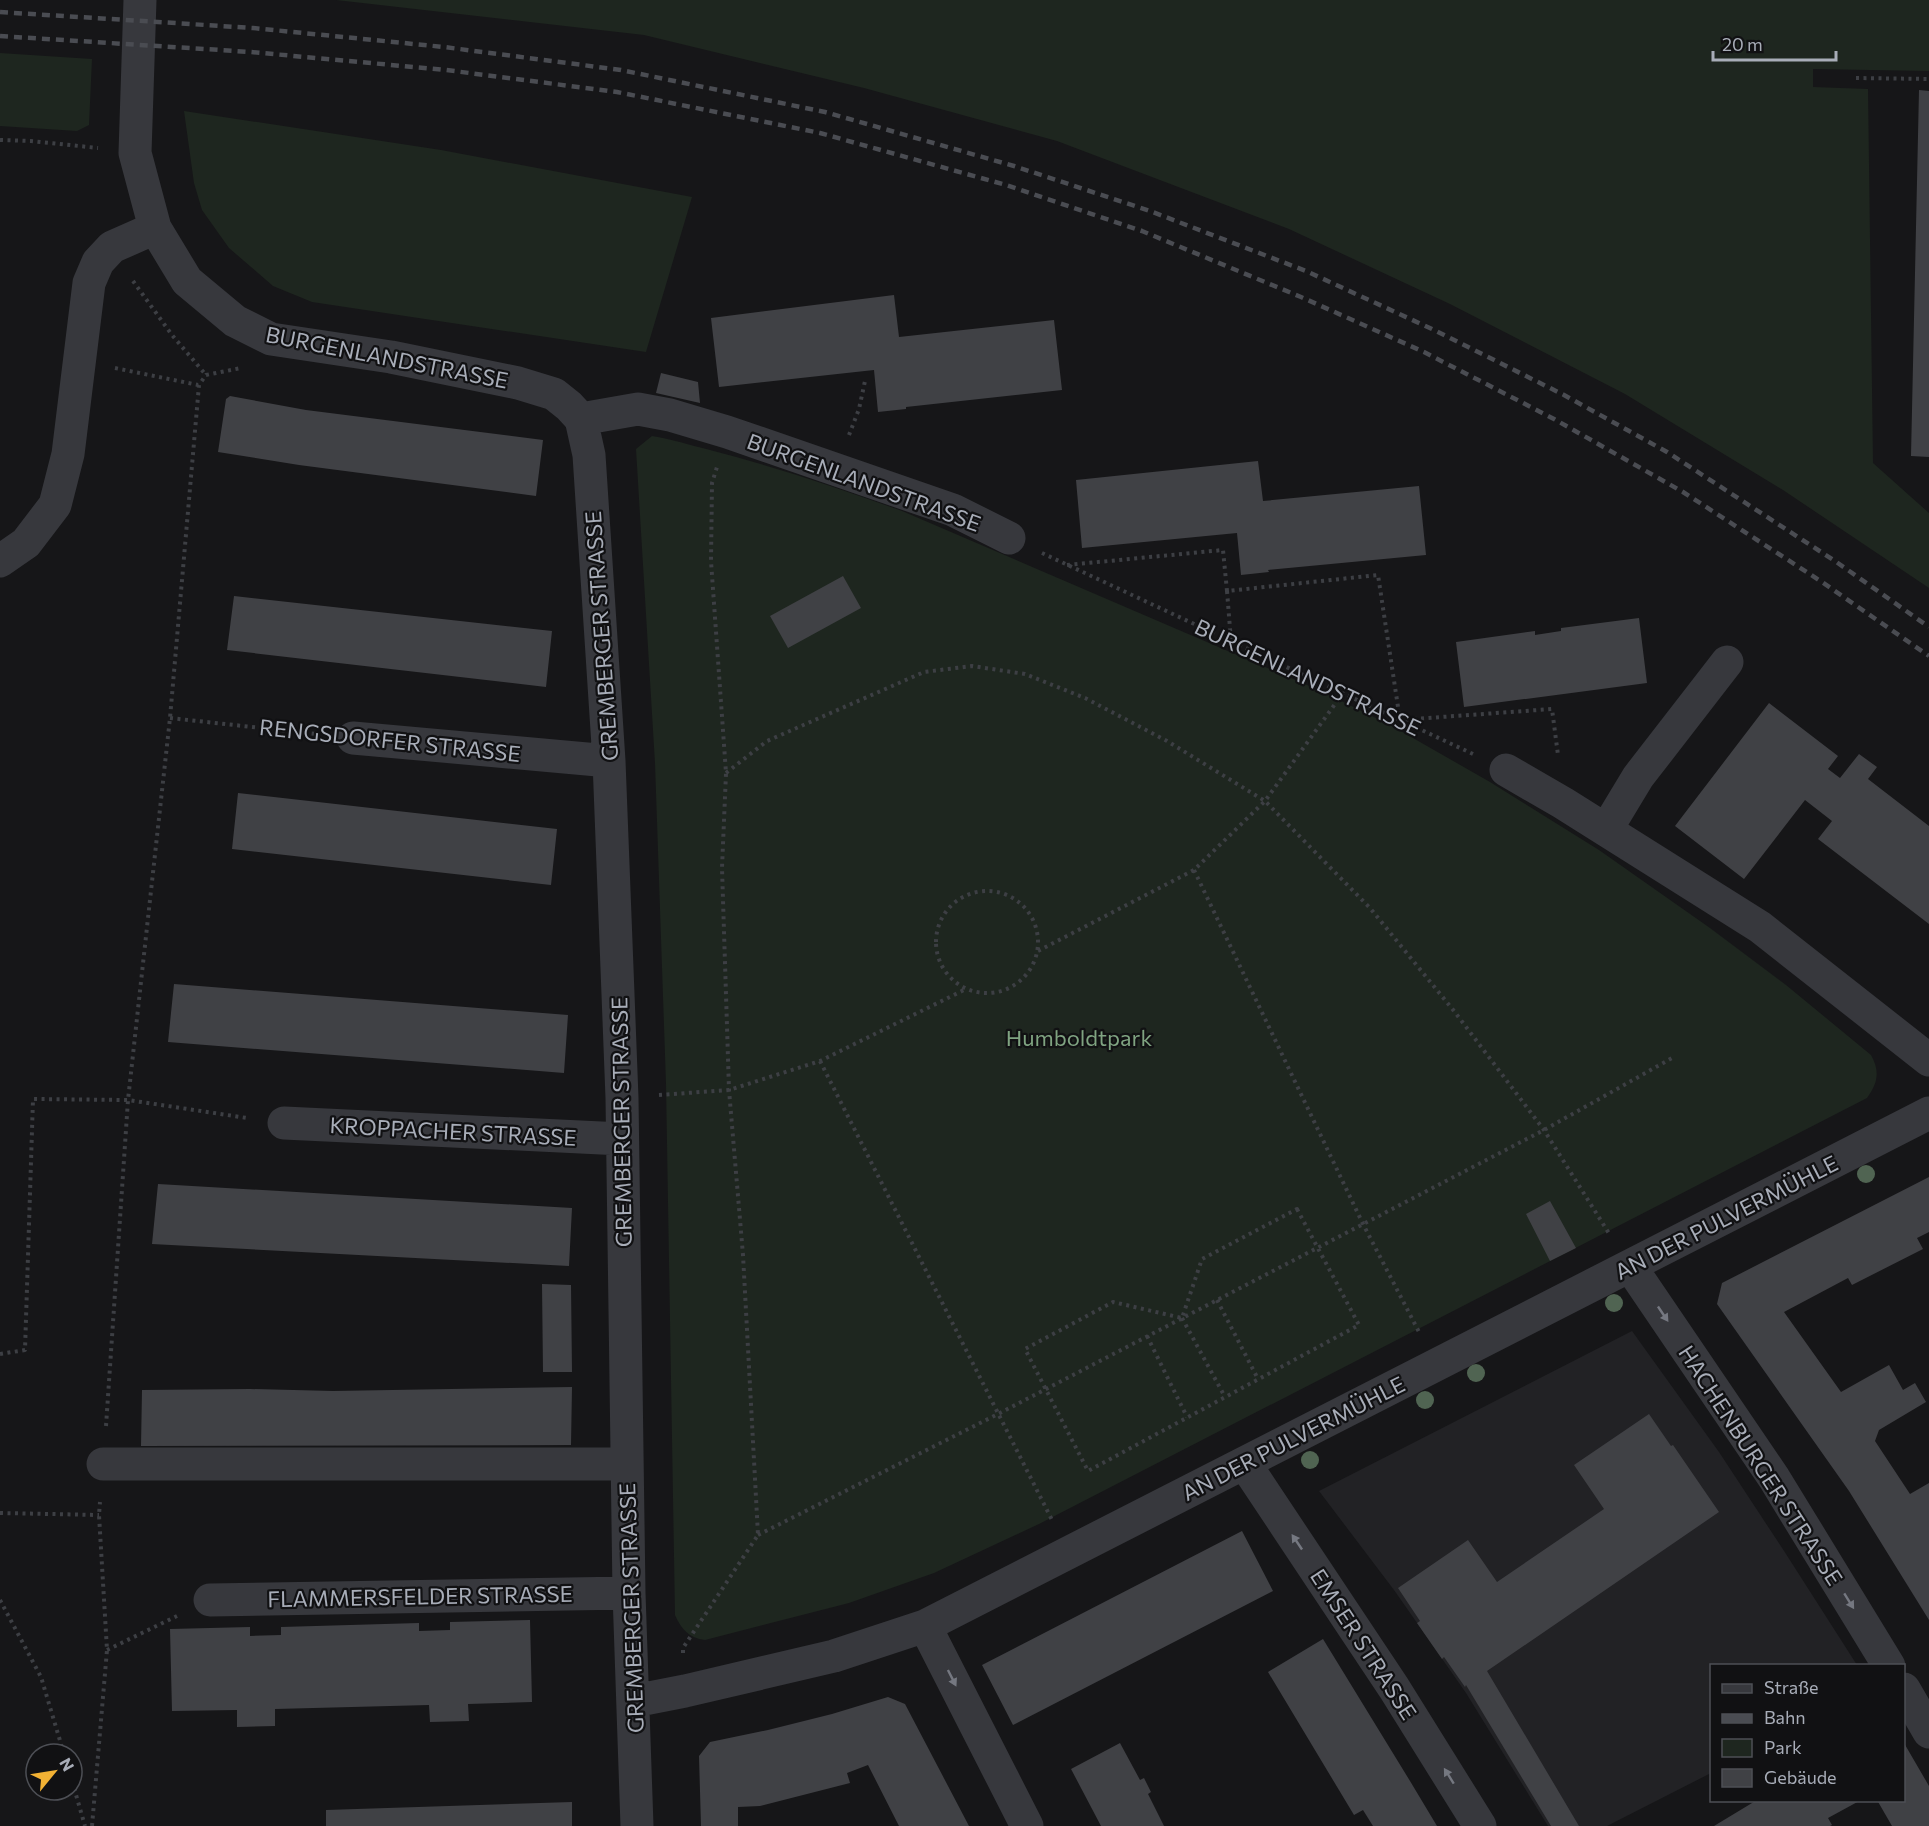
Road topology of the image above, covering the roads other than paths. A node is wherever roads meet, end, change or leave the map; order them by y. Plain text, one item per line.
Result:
1 (140, 0) edge
2 (155, 228) junction
3 (580, 419) junction
4 (1009, 538) road end
5 (0, 561) edge
6 (1727, 662) dead end
7 (353, 738) road end
8 (609, 761) junction
9 (1506, 770) road end
10 (1606, 830) junction
11 (1929, 1060) edge
12 (1929, 1113) edge
13 (284, 1123) road end
14 (622, 1139) junction
15 (1630, 1266) junction
16 (103, 1464) road end
17 (627, 1464) junction
18 (1245, 1464) junction
19 (629, 1593) junction
20 (210, 1600) road end
21 (925, 1626) junction
22 (1888, 1664) edge
23 (1905, 1695) edge
24 (633, 1701) junction
25 (1929, 1732) edge
26 (637, 1826) edge
27 (1027, 1826) edge
28 (1480, 1826) edge

1 - 2 street, BURGENLANDSTRASSE
2 - 3 street, BURGENLANDSTRASSE
2 - 5 street
3 - 4 street, BURGENLANDSTRASSE
3 - 8 street, GREMBERGER STRASSE
6 - 10 street
7 - 8 street, RENGSDORFER STRASSE
8 - 14 street, GREMBERGER STRASSE
9 - 10 street
10 - 11 street
12 - 15 street, AN DER PULVERMÜHLE
13 - 14 street, KROPPACHER STRASSE
14 - 17 street, GREMBERGER STRASSE
15 - 18 street, AN DER PULVERMÜHLE
15 -> 22 street, HACHENBURGER STRASSE
16 - 17 street
17 - 19 street, GREMBERGER STRASSE
18 - 21 street, AN DER PULVERMÜHLE
28 -> 18 street, EMSER STRASSE
19 - 20 street, FLAMMERSFELDER STRASSE
19 - 24 street, GREMBERGER STRASSE
21 - 24 street, AN DER PULVERMÜHLE
21 -> 27 street
23 - 25 street
24 - 26 street, GREMBERGER STRASSE

